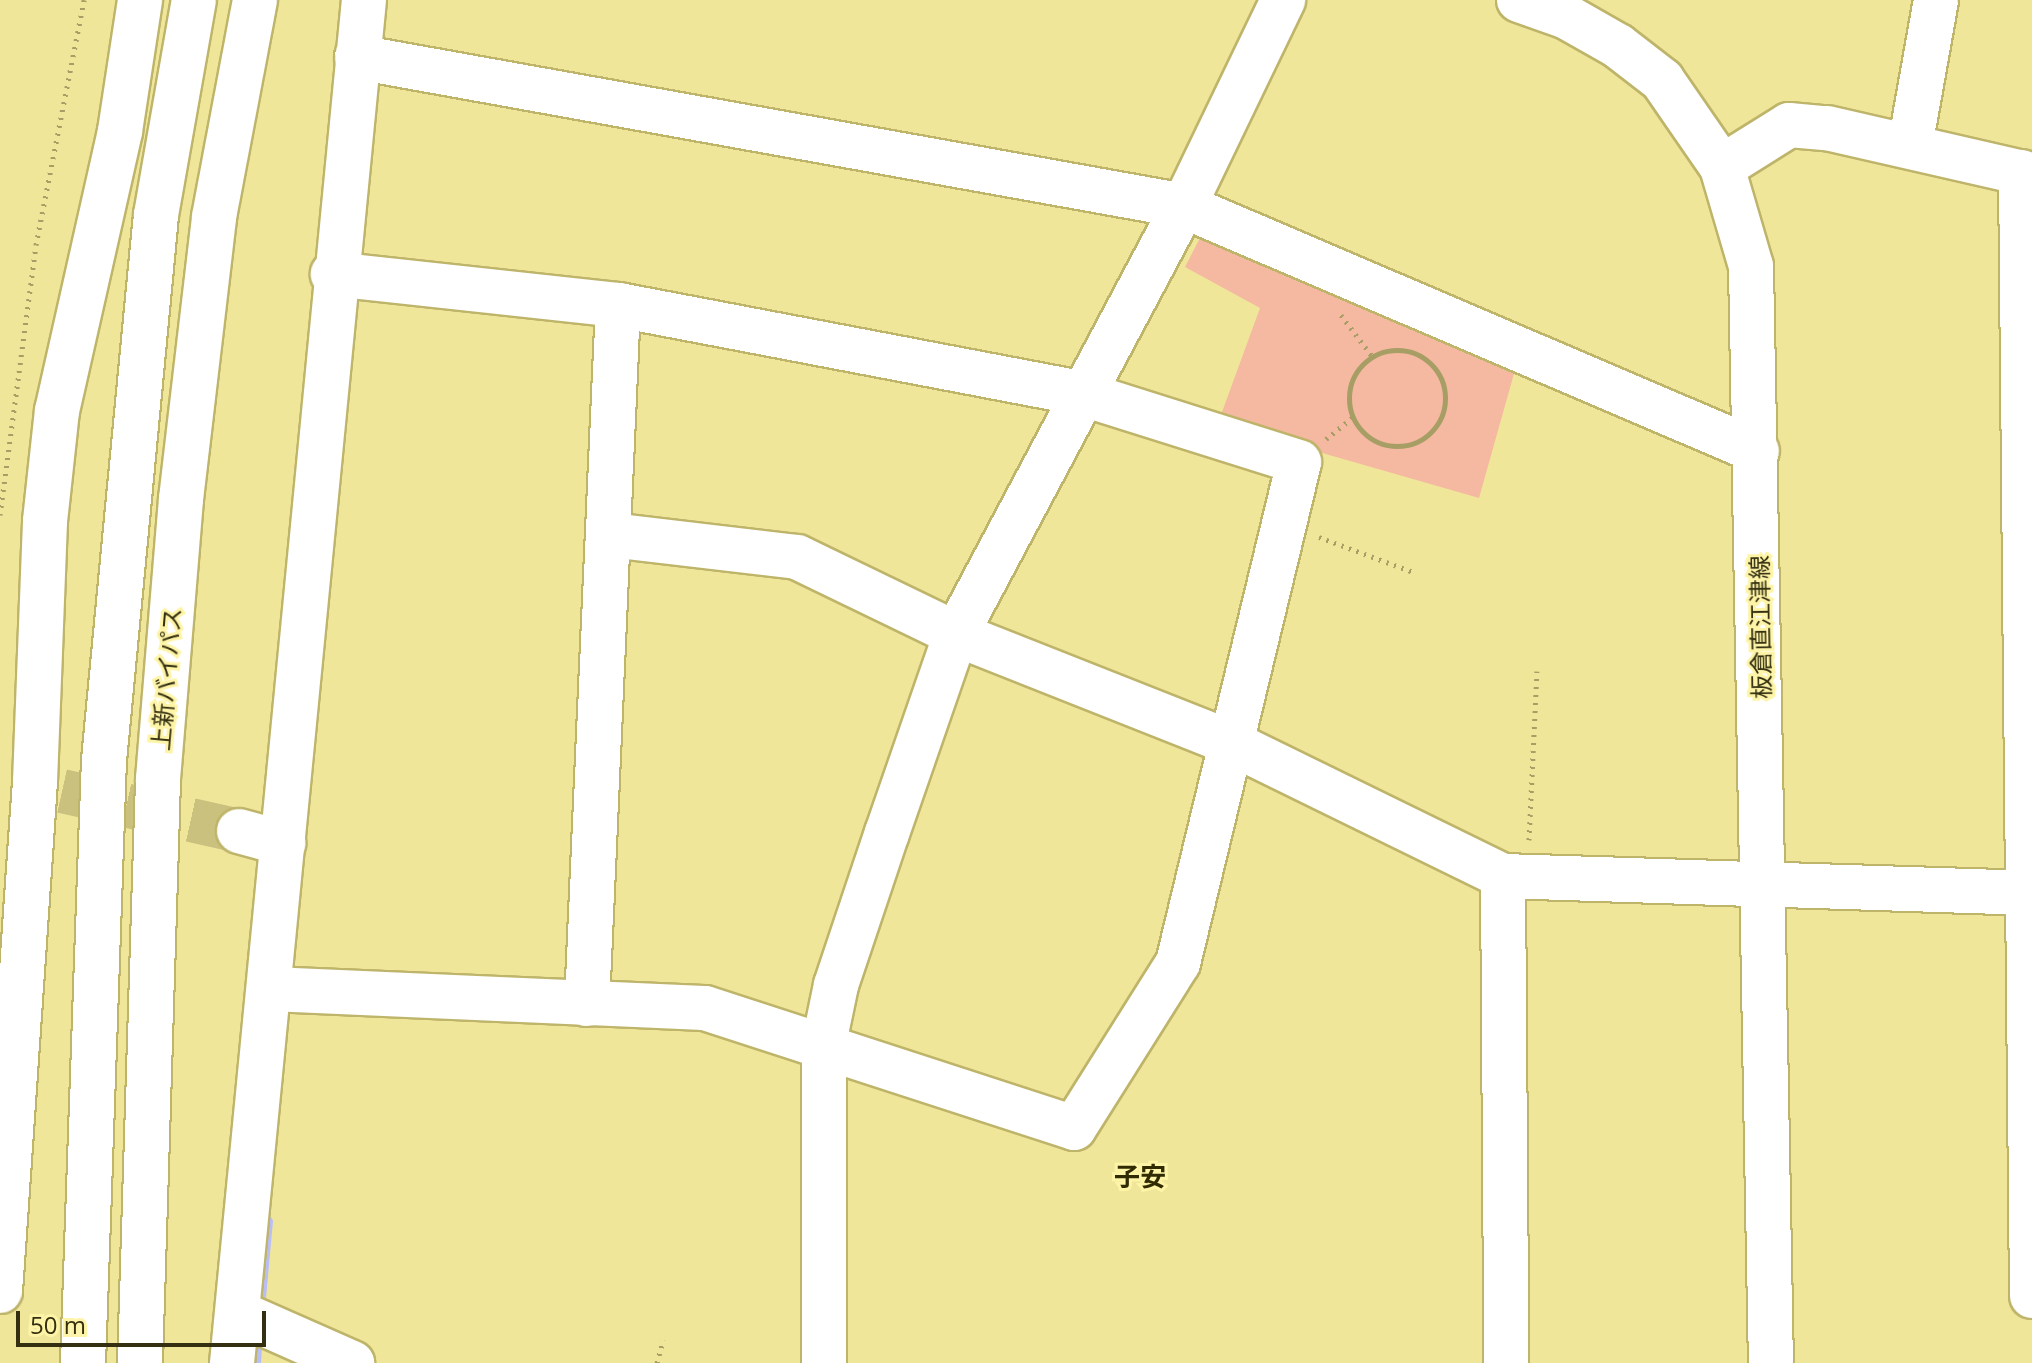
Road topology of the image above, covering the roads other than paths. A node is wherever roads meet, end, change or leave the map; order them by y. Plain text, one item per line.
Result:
1 (140, 0) edge
2 (194, 0) edge
3 (255, 0) edge
4 (364, 0) edge
5 (1283, 0) edge
6 (1519, 0) edge
7 (1936, 0) edge
8 (357, 57) junction
9 (1910, 146) junction
10 (1722, 167) junction
11 (2027, 174) edge
12 (1184, 206) junction
13 (333, 274) junction
14 (618, 305) junction
15 (1080, 393) junction
16 (1757, 451) junction
17 (610, 535) junction
18 (956, 634) junction
19 (1229, 742) junction
20 (32, 782) edge
21 (239, 831) tunnel mouth
22 (283, 843) junction
23 (1516, 877) junction
24 (1766, 887) junction
25 (2029, 893) edge
26 (270, 989) junction
27 (587, 1004) junction
28 (824, 1043) junction
29 (0, 1291) edge
30 (2032, 1296) edge
31 (239, 1313) junction
32 (300, 1352) edge
33 (83, 1363) edge
34 (140, 1363) edge
35 (232, 1363) edge
36 (352, 1363) edge
37 (824, 1363) edge
38 (1506, 1363) edge
39 (1771, 1363) edge

1 - 20 main road
2 - 33 main road
3 - 34 main road, 上新バイパス
4 - 8 main road
5 - 12 main road
6 - 10 main road, 板倉直江津線
7 - 9 main road
8 - 12 main road
8 - 13 main road
9 - 10 main road
9 - 11 main road
10 - 16 main road, 板倉直江津線
11 - 25 main road
12 - 15 main road
12 - 16 main road
13 - 14 main road
13 - 22 main road
14 - 15 main road
14 - 17 main road
15 - 18 main road
15 - 19 main road
16 - 24 main road, 板倉直江津線
17 - 18 main road
17 - 27 main road
18 - 19 main road
18 - 28 main road
19 - 23 main road
19 - 28 main road
20 - 29 main road
21 - 22 main road
22 - 26 main road
23 - 24 main road
23 - 38 main road
24 - 25 main road
24 - 39 main road, 板倉直江津線
25 - 30 main road
26 - 27 main road
26 - 31 main road
27 - 28 main road
28 - 37 main road
31 - 32 main road
31 - 35 main road
32 - 36 main road

